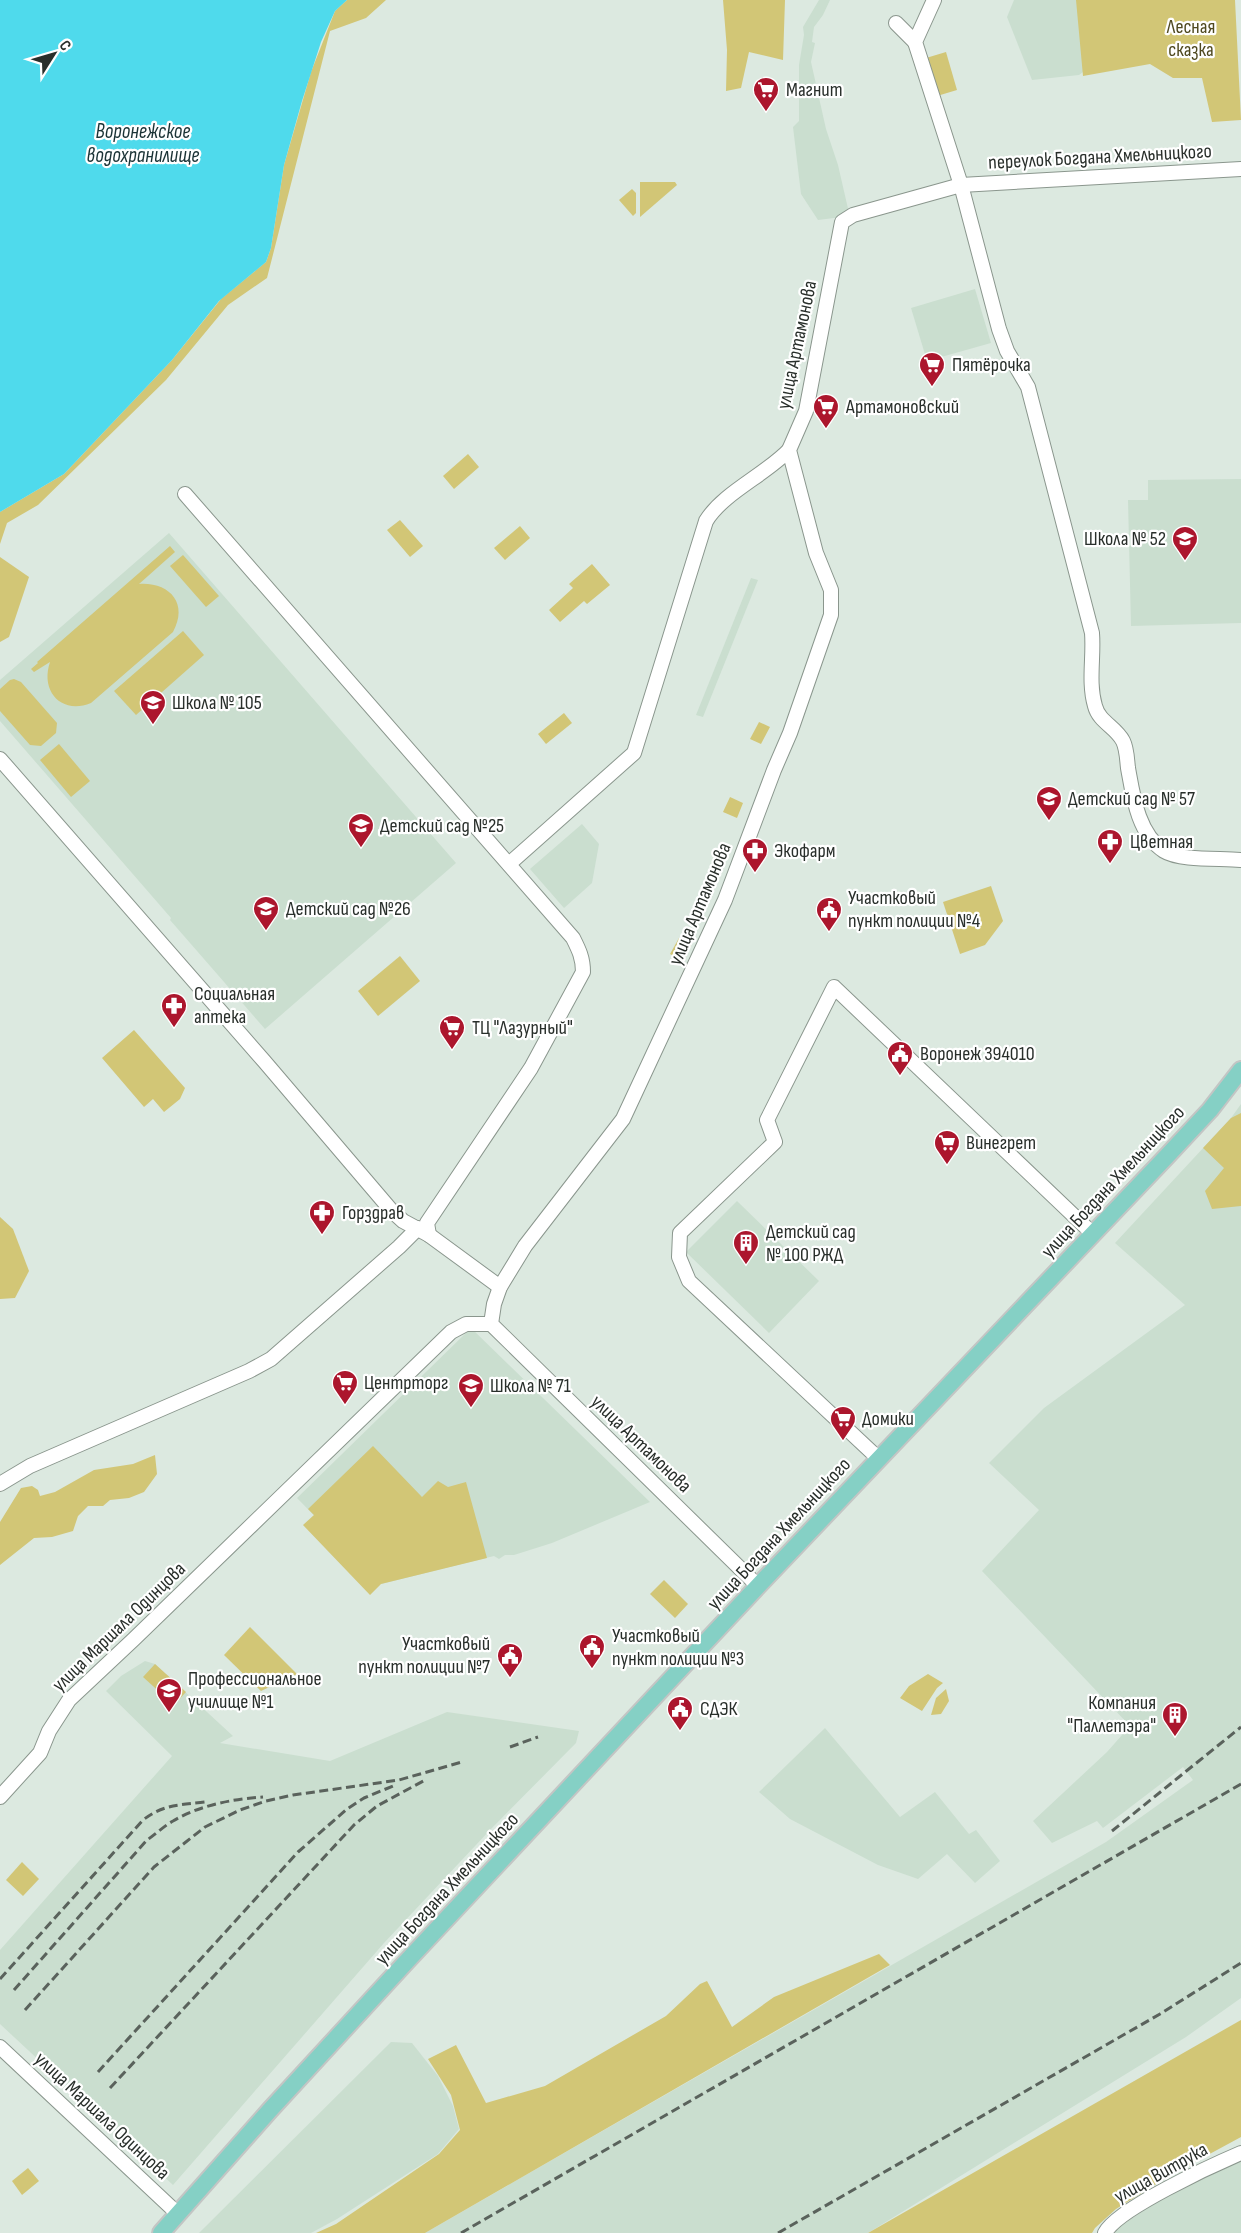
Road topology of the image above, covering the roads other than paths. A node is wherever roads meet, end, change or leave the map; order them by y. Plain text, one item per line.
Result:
1 (934, 0) edge
2 (896, 23) dead end
3 (915, 42) junction
4 (1241, 169) edge
5 (961, 185) junction
6 (789, 450) junction
7 (185, 494) dead end
8 (0, 759) edge
9 (1241, 860) edge
10 (508, 864) junction
11 (1241, 1070) edge
12 (424, 1231) junction
13 (1093, 1234) junction
14 (500, 1287) junction
15 (491, 1324) junction
16 (879, 1459) junction
17 (0, 1484) edge
18 (758, 1586) junction
19 (0, 1797) edge
20 (0, 2047) edge
21 (1241, 2153) edge
22 (177, 2213) junction
23 (154, 2233) edge
24 (161, 2233) edge
25 (1105, 2233) edge

1 - 3 street
2 - 3 street
3 - 5 street
4 - 5 street, переулок Богдана Хмельницкого
5 - 6 street, улица Артамонова
5 - 9 street
6 - 10 street
6 - 14 street, улица Артамонова
7 - 10 street
8 - 12 street
10 - 12 street
11 - 13 main road, улица Богдана Хмельницкого
12 - 14 street
12 - 17 street
13 - 16 main road, улица Богдана Хмельницкого
13 - 16 street
14 - 15 street, улица Артамонова
15 - 18 street, улица Артамонова
15 - 19 street, улица Маршала Одинцова
16 - 18 main road, улица Богдана Хмельницкого
18 - 22 main road, улица Богдана Хмельницкого
20 - 22 street, улица Маршала Одинцова
21 - 25 street, улица Витрука
22 - 23 main road
22 - 24 main road

